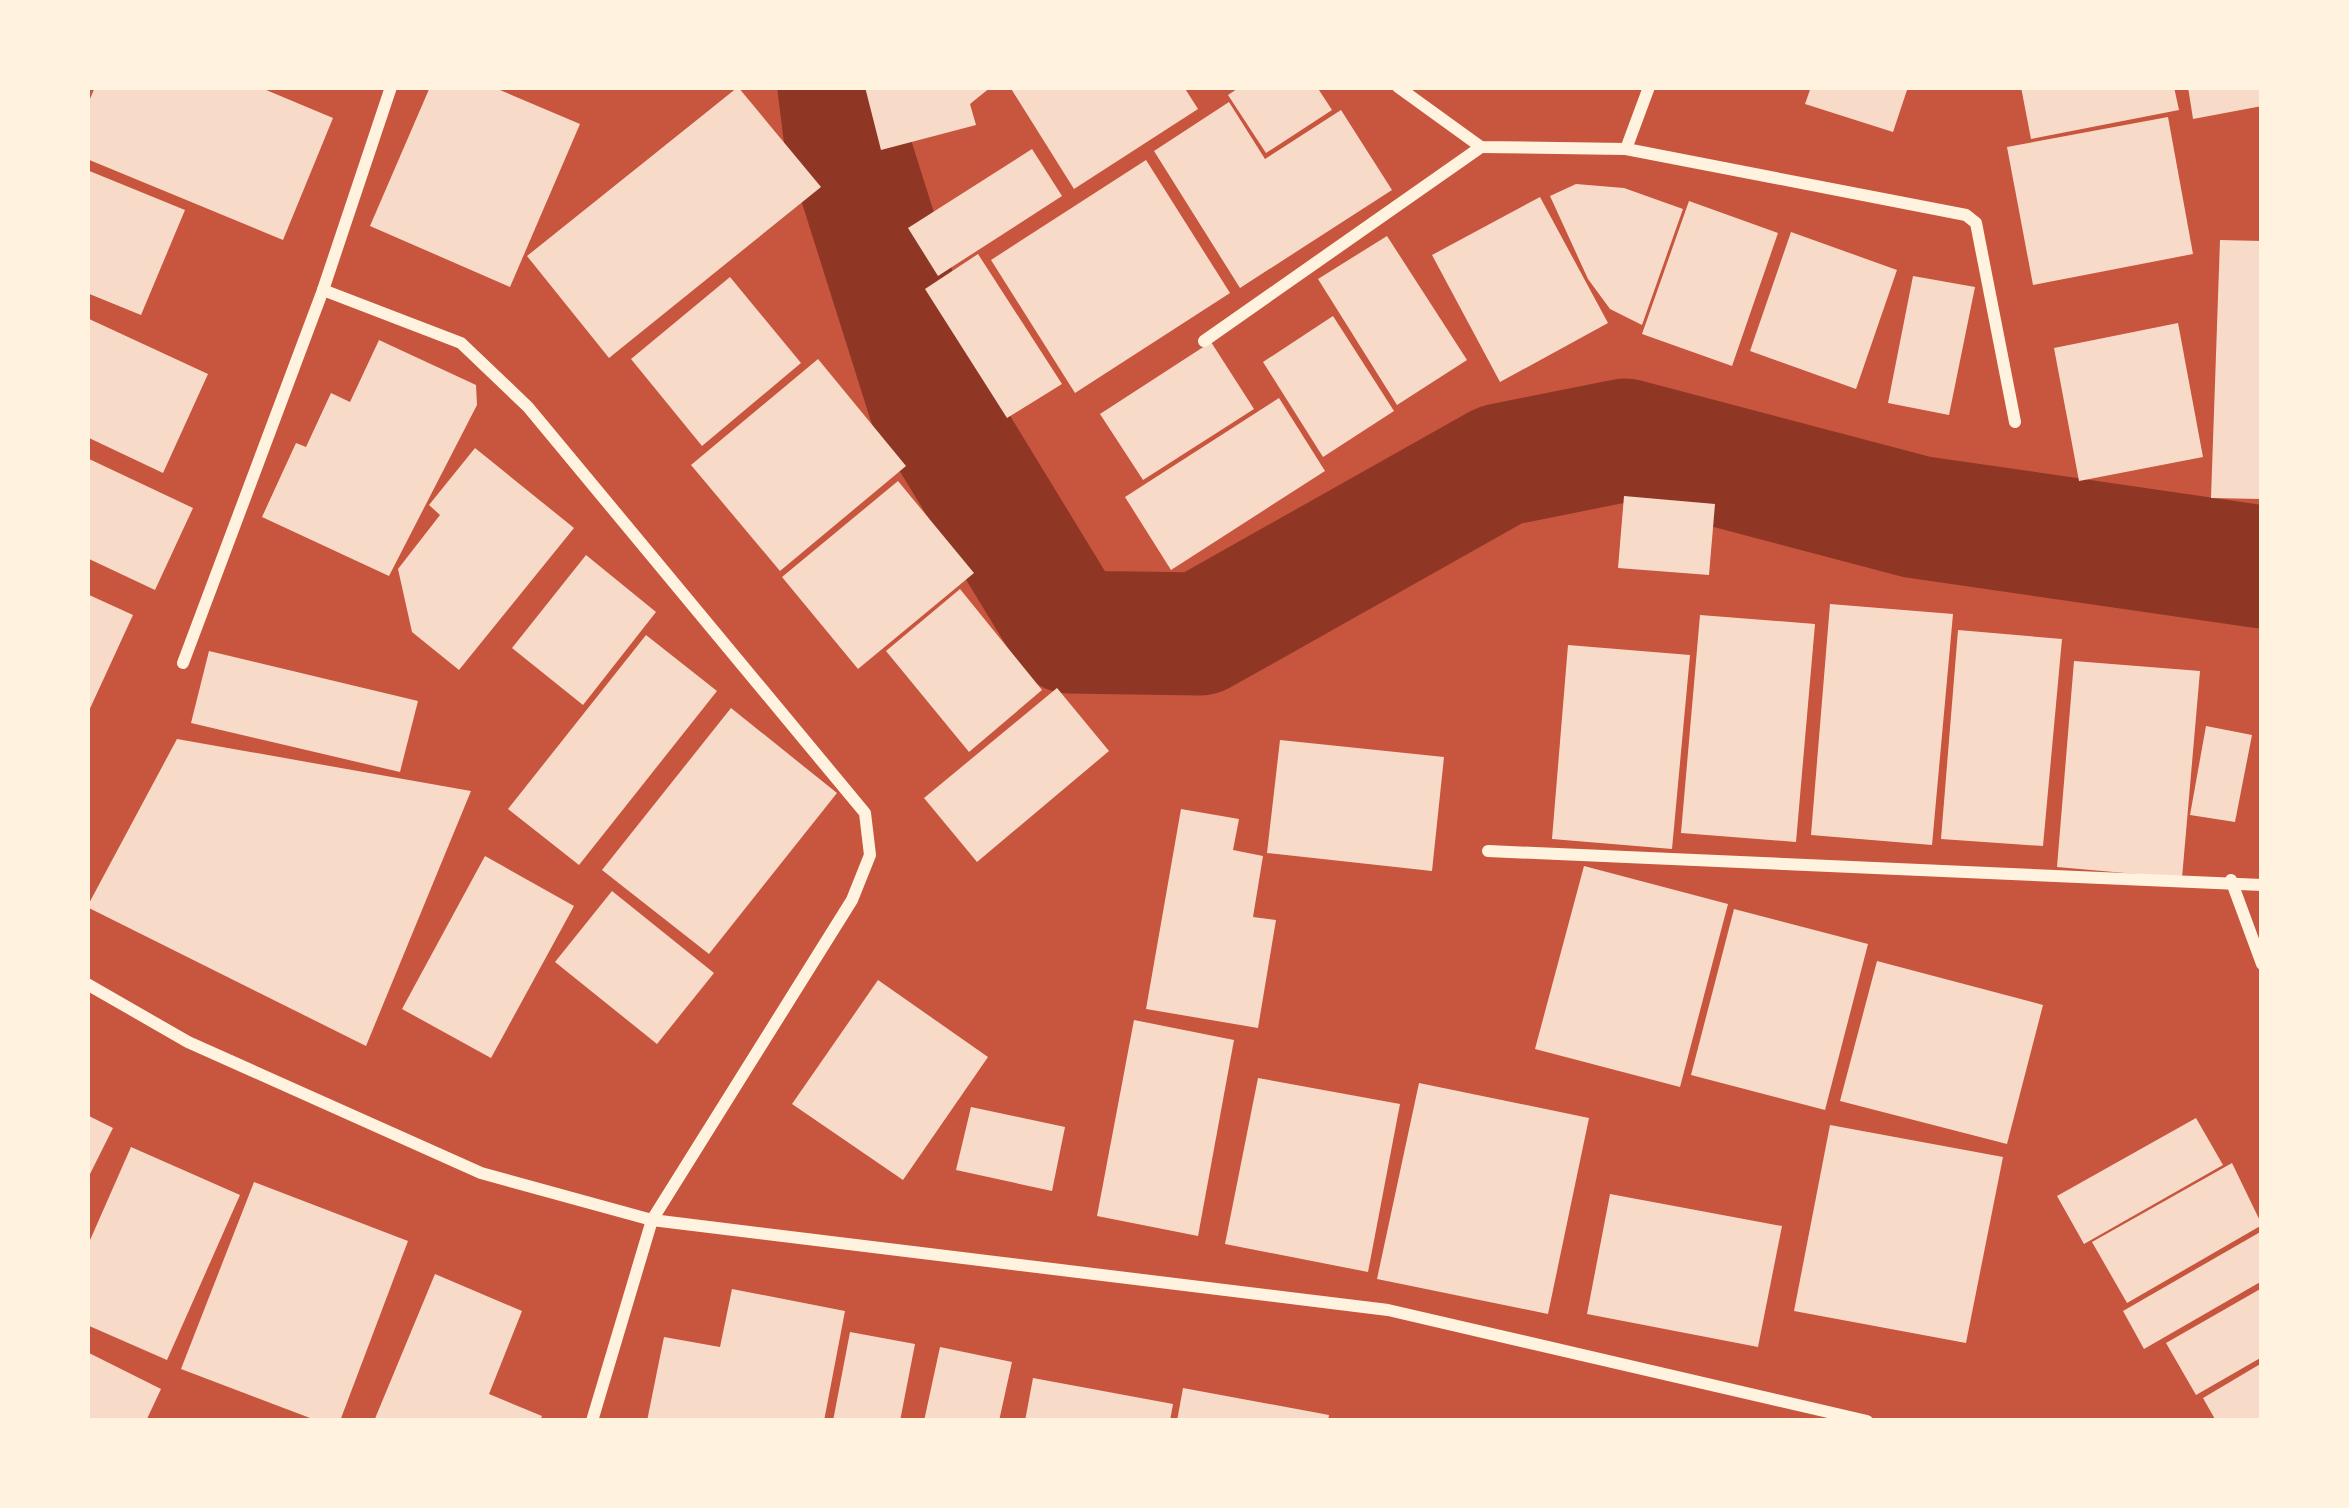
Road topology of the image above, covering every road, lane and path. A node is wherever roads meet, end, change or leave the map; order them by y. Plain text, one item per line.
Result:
1 (392, 87) edge
2 (1399, 87) edge
3 (1648, 87) edge
4 (1481, 147) junction
5 (1626, 149) junction
6 (323, 290) junction
7 (1204, 341) dead end
8 (2015, 422) dead end
9 (183, 663) dead end
10 (1488, 850) dead end
11 (2231, 880) junction
12 (2262, 885) edge
13 (2262, 964) edge
14 (87, 984) edge
15 (652, 1220) junction
16 (592, 1421) edge
17 (1867, 1421) edge

1 - 6 street
2 - 4 street
3 - 5 street
4 - 5 street
4 - 7 street
5 - 8 street
6 - 9 street
6 - 15 street
10 - 11 street
11 - 12 street
11 - 13 street
14 - 15 street
15 - 16 street
15 - 17 street

